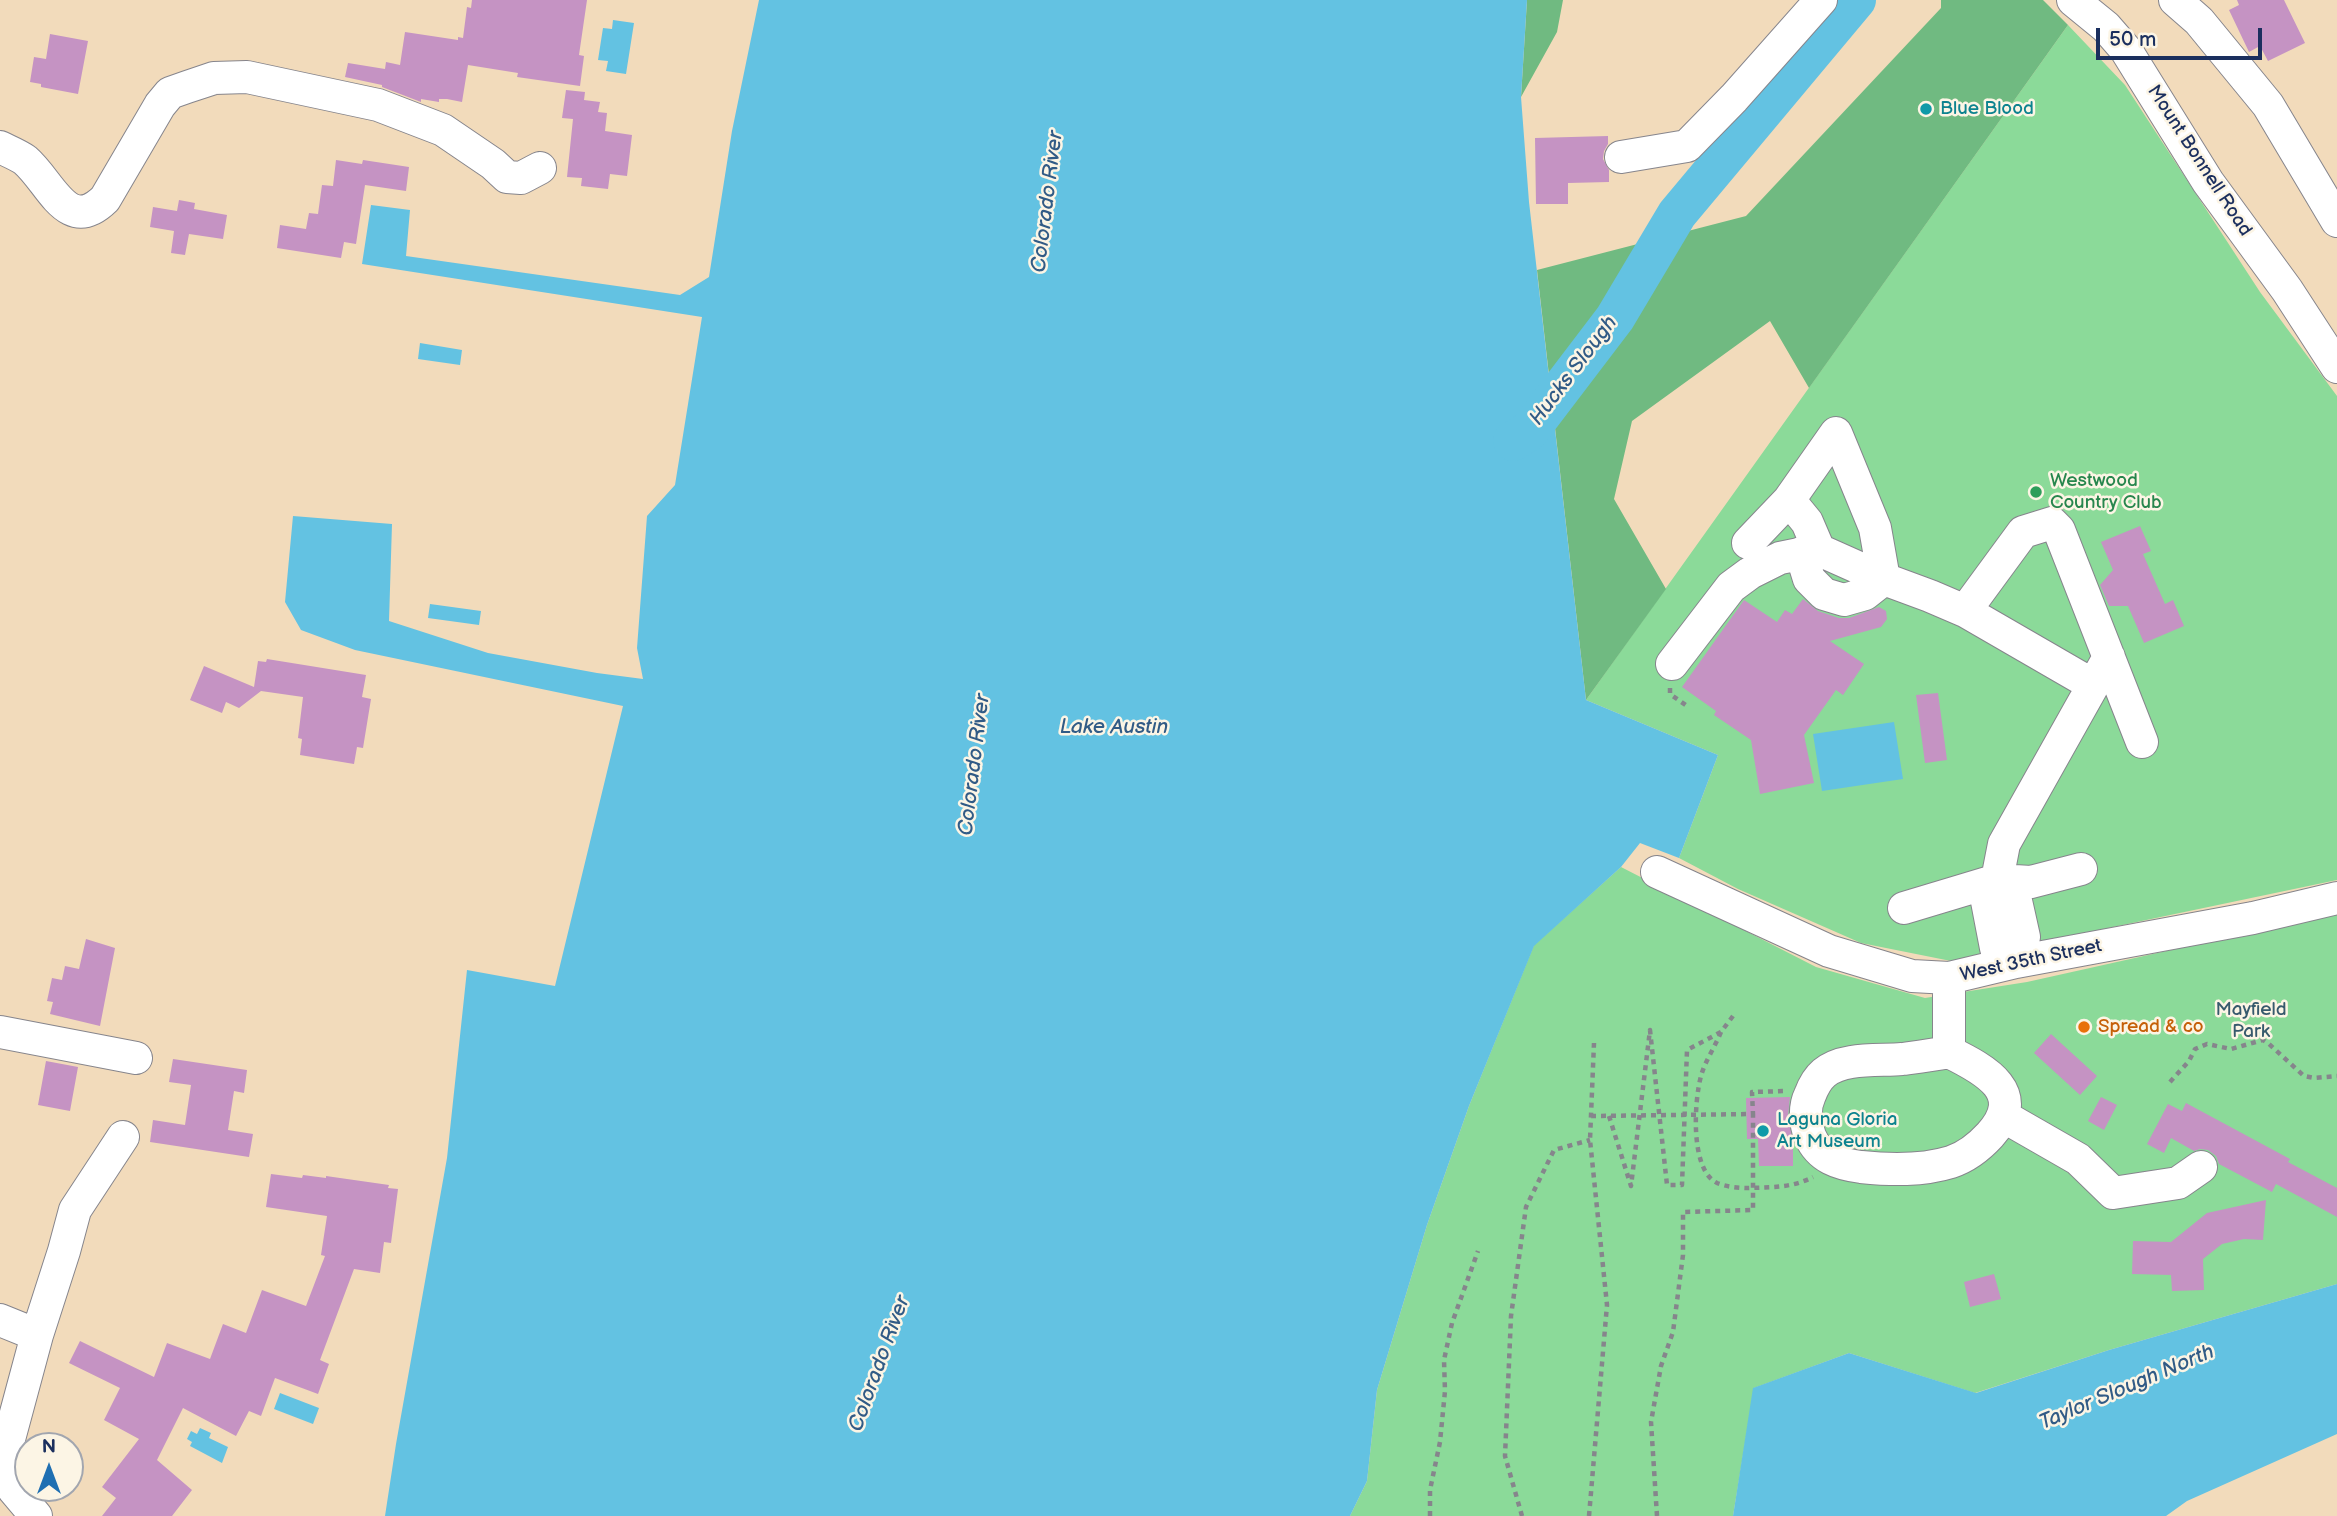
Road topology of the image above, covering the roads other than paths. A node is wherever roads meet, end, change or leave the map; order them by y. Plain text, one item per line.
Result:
1 (1821, 0) edge
2 (2073, 0) edge
3 (2175, 0) edge
4 (2201, 10) edge
5 (0, 147) edge
6 (1621, 157) dead end
7 (540, 169) dead end
8 (2337, 221) edge
9 (2337, 367) edge
10 (1788, 500) junction
11 (1748, 543) dead end
12 (1810, 551) junction
13 (1884, 579) junction
14 (1965, 611) junction
15 (2109, 657) junction
16 (1672, 672) road end
17 (2093, 685) junction
18 (2142, 742) dead end
19 (2081, 869) dead end
20 (1657, 872) dead end
21 (1997, 880) junction
22 (2337, 898) edge
23 (1904, 908) dead end
24 (2016, 962) junction
25 (1949, 978) junction
26 (0, 1032) edge
27 (1949, 1052) junction
28 (136, 1058) dead end
29 (2003, 1116) junction
30 (123, 1137) dead end
31 (2201, 1167) dead end
32 (0, 1320) edge
33 (37, 1335) junction
34 (36, 1516) edge

1 - 6 street
2 - 9 street, Mount Bonnell Road
3 - 4 street
4 - 8 street
5 - 7 street
10 - 11 street
10 - 12 street
10 - 13 street
12 - 13 street
12 - 16 street
13 - 14 street
14 - 15 street
14 - 17 street
15 - 17 street
15 - 18 street
17 - 21 street
19 - 21 street
20 - 25 street, West 35th Street
21 - 23 street
21 - 24 street
22 - 24 street, West 35th Street
24 - 25 street, West 35th Street
25 - 27 street
26 - 28 street
27 - 29 street
27 - 29 street
29 - 31 street
30 - 33 street
32 - 33 street
33 - 34 street

